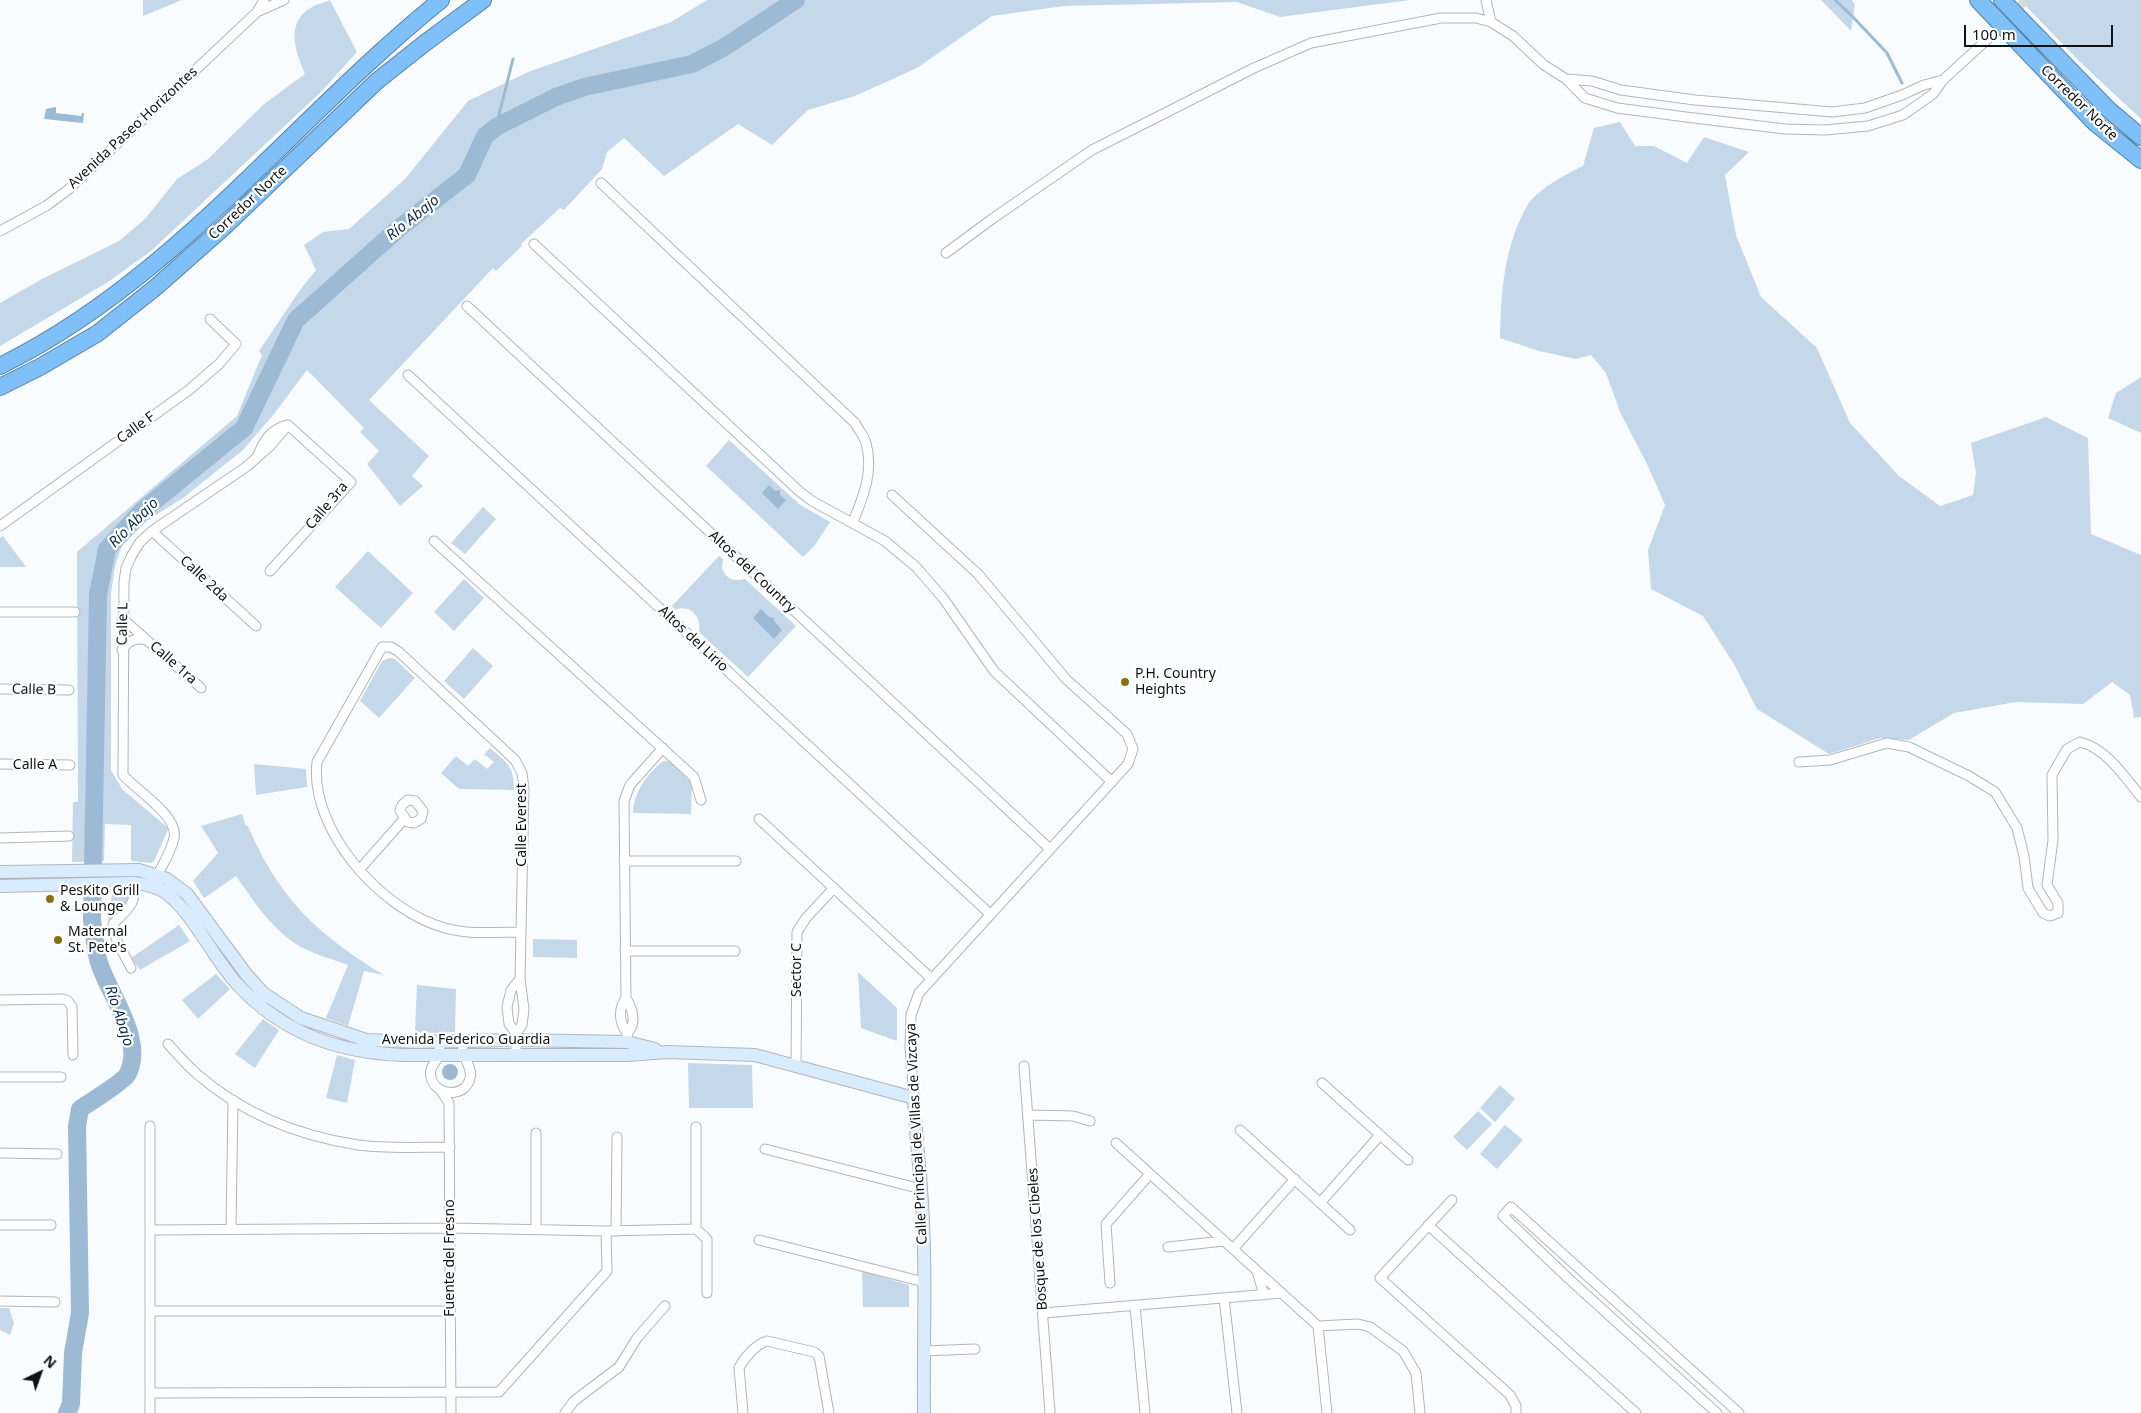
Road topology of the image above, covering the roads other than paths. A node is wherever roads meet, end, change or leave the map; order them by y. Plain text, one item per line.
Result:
1 (264, 0) edge
2 (284, 0) edge
3 (441, 0) edge
4 (483, 0) edge
5 (1486, 0) edge
6 (1978, 0) edge
7 (2002, 0) edge
8 (257, 12) junction
9 (1490, 22) junction
10 (1991, 36) tunnel mouth
11 (1566, 79) junction
12 (1943, 80) junction
13 (2141, 137) edge
14 (2141, 160) edge
15 (601, 183) dead end
16 (0, 231) edge
17 (534, 244) dead end
18 (946, 253) dead end
19 (467, 306) dead end
20 (210, 319) dead end
21 (0, 366) edge
22 (408, 375) dead end
23 (0, 387) edge
24 (288, 425) joint
25 (892, 495) dead end
26 (853, 522) junction
27 (0, 526) edge
28 (152, 531) junction
29 (434, 540) dead end
30 (270, 571) dead end
31 (0, 612) edge
32 (75, 612) dead end
33 (122, 618) junction
34 (256, 626) dead end
35 (147, 640) junction
36 (122, 650) junction
37 (201, 688) dead end
38 (0, 690) edge
39 (69, 690) dead end
40 (663, 748) junction
41 (1799, 762) dead end
42 (0, 764) edge
43 (70, 765) dead end
44 (1112, 782) junction
45 (2141, 797) edge
46 (701, 800) dead end
47 (405, 818) dead end
48 (760, 819) dead end
49 (69, 836) dead end
50 (0, 838) edge
51 (1050, 849) junction
52 (624, 861) junction
53 (736, 861) dead end
54 (360, 870) junction
55 (0, 872) edge
56 (155, 880) junction
57 (134, 883) junction
58 (0, 886) edge
59 (834, 888) junction
60 (990, 914) junction
61 (521, 932) junction
62 (625, 951) junction
63 (735, 951) dead end
64 (132, 968) dead end
65 (932, 978) junction
66 (520, 979) junction
67 (0, 1000) edge
68 (281, 1014) junction
69 (516, 1037) junction
70 (439, 1041) junction
71 (463, 1041) junction
72 (627, 1043) junction
73 (168, 1044) dead end
74 (439, 1054) junction
75 (73, 1055) dead end
76 (463, 1055) junction
77 (516, 1055) junction
78 (796, 1065) junction
79 (1024, 1066) dead end
80 (61, 1076) dead end
81 (0, 1077) edge
82 (1322, 1083) dead end
83 (441, 1091) junction
84 (459, 1091) junction
85 (914, 1098) junction
86 (233, 1100) junction
87 (449, 1103) junction
88 (1029, 1115) junction
89 (1090, 1121) dead end
90 (150, 1126) dead end
91 (696, 1127) dead end
92 (1240, 1130) dead end
93 (536, 1133) dead end
94 (1380, 1135) junction
95 (617, 1137) dead end
96 (1116, 1143) dead end
97 (450, 1148) junction
98 (765, 1149) dead end
99 (0, 1154) edge
100 (56, 1154) dead end
101 (1408, 1160) dead end
102 (1150, 1174) junction
103 (1295, 1179) junction
104 (921, 1189) junction
105 (1452, 1200) dead end
106 (1320, 1203) junction
107 (0, 1225) edge
108 (51, 1226) dead end
109 (1428, 1226) junction
110 (231, 1228) junction
111 (450, 1228) junction
112 (536, 1229) junction
113 (696, 1229) junction
114 (150, 1230) junction
115 (1350, 1230) dead end
116 (606, 1231) junction
117 (616, 1231) junction
118 (759, 1240) dead end
119 (1224, 1241) junction
120 (1168, 1247) dead end
121 (1233, 1249) junction
122 (1577, 1268) junction
123 (1258, 1271) junction
124 (1569, 1279) junction
125 (924, 1282) junction
126 (1110, 1283) dead end
127 (707, 1293) dead end
128 (1282, 1293) junction
129 (1264, 1295) junction
130 (1224, 1298) junction
131 (0, 1301) edge
132 (55, 1302) dead end
133 (665, 1306) dead end
134 (1135, 1306) junction
135 (150, 1311) junction
136 (450, 1311) junction
137 (1044, 1313) junction
138 (1639, 1323) junction
139 (1318, 1326) junction
140 (1630, 1335) junction
141 (975, 1349) dead end
142 (923, 1351) junction
143 (1702, 1378) junction
144 (1690, 1390) junction
145 (451, 1392) junction
146 (150, 1393) junction
147 (150, 1413) edge
148 (451, 1413) edge
149 (565, 1413) edge
150 (743, 1413) edge
151 (829, 1413) edge
152 (924, 1413) edge
153 (1050, 1413) edge
154 (1145, 1413) edge
155 (1237, 1413) edge
156 (1327, 1413) edge
157 (1420, 1413) edge
158 (1516, 1413) edge
159 (1636, 1413) edge
160 (1717, 1413) edge
161 (1739, 1413) edge

1 - 8 street, Avenida Paseo Horizontes
2 - 8 street, Avenida Paseo Horizontes
3 - 21 highway, Corredor Norte
4 - 23 highway, Corredor Norte
5 - 9 street
6 - 14 highway, Corredor Norte
7 - 13 highway, Corredor Norte
8 - 16 street, Avenida Paseo Horizontes
9 - 11 street
9 - 18 street
10 - 12 street
11 - 12 street
11 - 12 street
15 - 26 street
17 - 26 street
19 - 51 street, Altos del Country
20 - 27 street, Calle F
22 - 60 street, Altos del Lirio
24 - 28 street, Calle L
24 - 30 street, Calle 3ra
25 - 44 street, Calle Principal de Villas de Vizcaya
26 - 44 street
28 - 33 street, Calle L
28 - 34 street, Calle 2da
29 - 40 street
31 - 32 street
33 - 35 street, Calle 1ra
33 - 36 street, Calle L
35 - 36 street
35 - 37 street, Calle 1ra
36 - 56 street, Calle L
38 - 39 street, Calle B
40 - 46 street
40 - 52 street
41 - 45 street
42 - 43 street, Calle A
44 - 51 street, Calle Principal de Villas de Vizcaya
47 - 54 street
48 - 59 street
49 - 50 street
51 - 60 street, Calle Principal de Villas de Vizcaya
52 - 53 street
52 - 62 street
54 - 61 street
54 - 61 street, Calle Everest
55 - 56 street, Avenida Federico Guardia
56 - 57 street, Avenida Federico Guardia
56 - 68 street, Avenida Federico Guardia
57 - 58 street, Avenida Federico Guardia
57 - 64 street
59 - 65 street
59 - 78 street, Sector C
60 - 65 street, Calle Principal de Villas de Vizcaya
61 - 66 street, Calle Everest
62 - 63 street
62 - 72 street
65 - 85 street, Calle Principal de Villas de Vizcaya
66 - 69 street, Calle Everest
66 - 69 street, Calle Everest
67 - 75 street
68 - 70 street, Avenida Federico Guardia
68 - 74 street, Avenida Federico Guardia
69 - 71 street, Avenida Federico Guardia
69 - 72 street, Avenida Federico Guardia
69 - 77 street, Calle Everest
70 - 71 street, Avenida Federico Guardia
70 - 74 street
71 - 76 street
72 - 77 street, Avenida Federico Guardia
72 - 78 street, Avenida Federico Guardia
73 - 86 street
74 - 76 street, Avenida Federico Guardia
74 - 83 street
76 - 77 street, Avenida Federico Guardia
76 - 84 street
78 - 85 street, Avenida Federico Guardia
79 - 88 street, Bosque de los Cibeles
80 - 81 street
82 - 94 street
83 - 84 street
83 - 87 street
84 - 87 street
85 - 104 street, Calle Principal de Villas de Vizcaya
86 - 97 street
86 - 110 street
87 - 97 street, Fuente del Fresno
88 - 89 street
88 - 137 street, Bosque de los Cibeles
90 - 114 street
91 - 113 street
92 - 103 street
93 - 112 street
94 - 101 street
94 - 106 street
95 - 117 street
96 - 102 street
97 - 111 street, Fuente del Fresno
98 - 104 street
99 - 100 street
102 - 119 street
102 - 126 street
103 - 106 street
103 - 121 street
104 - 125 street, Calle Principal de Villas de Vizcaya
105 - 109 street
106 - 115 street
107 - 108 street
109 - 158 street
109 - 159 street
110 - 111 street
110 - 114 street
111 - 112 street
111 - 136 street, Fuente del Fresno
112 - 116 street
113 - 117 street
113 - 127 street
114 - 135 street
116 - 117 street
116 - 145 street
118 - 125 street
119 - 120 street
119 - 121 street
121 - 123 street
122 - 124 street
122 - 124 street
122 - 138 street
123 - 128 street
123 - 129 street
124 - 140 street
125 - 142 street, Calle Principal de Villas de Vizcaya
128 - 129 street
128 - 139 street
129 - 130 street
130 - 134 street
130 - 155 street
131 - 132 street
133 - 149 street
134 - 137 street
134 - 154 street
135 - 136 street
135 - 146 street
136 - 145 street, Fuente del Fresno
137 - 153 street, Bosque de los Cibeles
138 - 140 street
138 - 143 street
139 - 156 street
139 - 157 street
140 - 144 street
141 - 142 street
142 - 152 street, Calle Principal de Villas de Vizcaya
143 - 144 street
143 - 161 street
144 - 160 street
145 - 146 street
145 - 148 street, Fuente del Fresno
146 - 147 street
150 - 151 street

